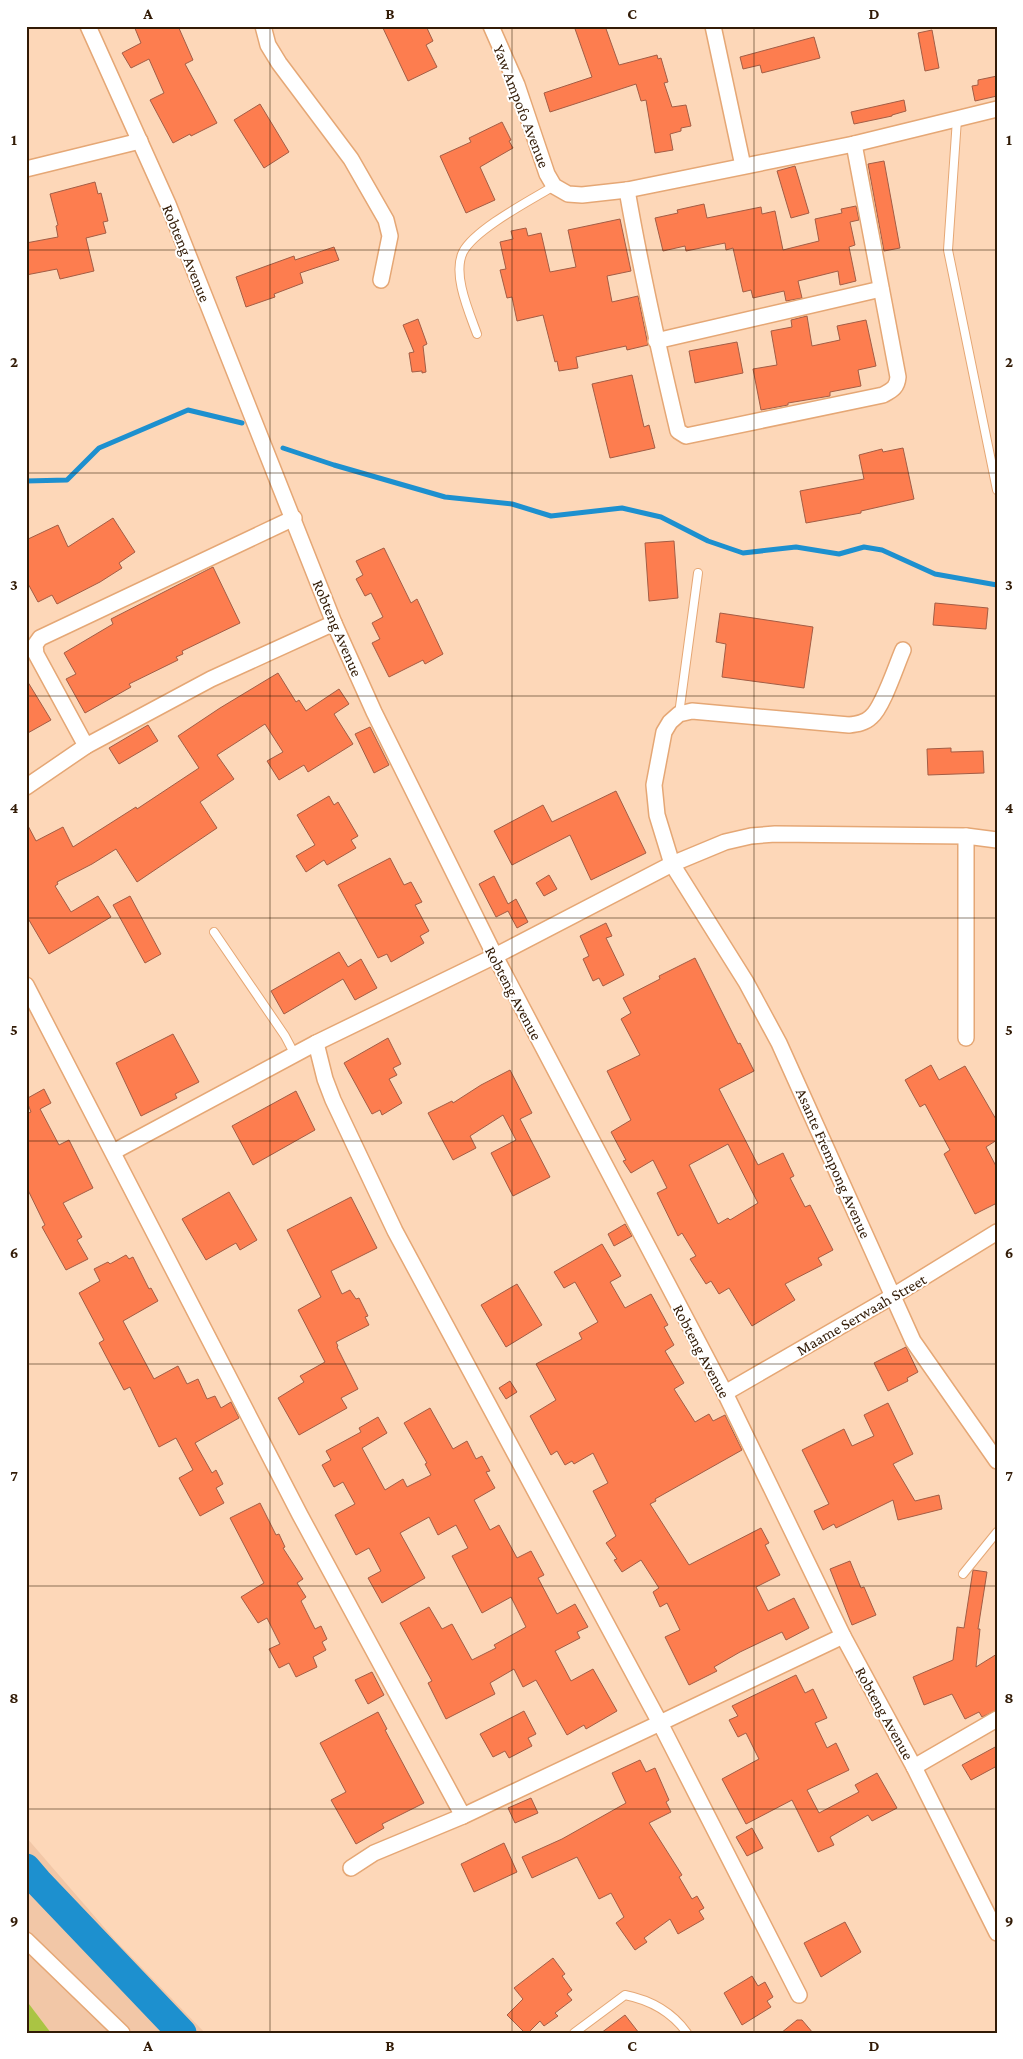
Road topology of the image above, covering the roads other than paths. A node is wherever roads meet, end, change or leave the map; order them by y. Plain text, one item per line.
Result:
1 (88, 26) edge
2 (263, 26) edge
3 (491, 26) edge
4 (712, 26) edge
5 (997, 109) edge
6 (957, 119) junction
7 (140, 141) junction
8 (854, 144) junction
9 (743, 166) junction
10 (26, 169) edge
11 (554, 186) junction
12 (628, 190) junction
13 (381, 280) dead end
14 (881, 289) junction
15 (477, 334) dead end
16 (656, 341) junction
17 (997, 490) edge
18 (294, 518) junction
19 (698, 573) dead end
20 (334, 623) junction
21 (903, 650) dead end
22 (679, 714) junction
23 (86, 746) junction
24 (26, 787) edge
25 (966, 836) junction
26 (997, 840) edge
27 (672, 864) junction
28 (214, 932) dead end
29 (495, 956) junction
30 (26, 986) edge
31 (966, 1038) dead end
32 (316, 1043) junction
33 (295, 1055) junction
34 (113, 1152) junction
35 (997, 1232) edge
36 (893, 1296) junction
37 (725, 1393) junction
38 (997, 1460) edge
39 (997, 1532) edge
40 (963, 1574) dead end
41 (843, 1636) junction
42 (997, 1719) edge
43 (660, 1723) junction
44 (914, 1767) junction
45 (463, 1816) junction
46 (351, 1868) dead end
47 (997, 1933) edge
48 (26, 1940) edge
49 (799, 1994) dead end
50 (122, 2033) edge
51 (574, 2033) edge
52 (687, 2033) edge

1 - 7 street, Robteng Avenue
2 - 13 street
3 - 11 street, Yaw Ampofo Avenue
4 - 9 street
5 - 6 street
6 - 8 street
6 - 17 lane
7 - 10 street
7 - 18 street, Robteng Avenue
8 - 9 street
8 - 14 street
9 - 12 street
11 - 12 street
11 - 15 lane
12 - 16 street
14 - 16 street
14 - 16 street
18 - 20 street, Robteng Avenue
18 - 23 street
19 - 22 lane
20 - 23 street
20 - 29 street, Robteng Avenue
21 - 22 street
22 - 27 street, Asante Frempong Avenue
23 - 24 street
25 - 26 street
25 - 27 street
25 - 31 street
27 - 29 street
27 - 36 street, Asante Frempong Avenue
28 - 33 lane
29 - 32 street
29 - 37 street, Robteng Avenue
30 - 34 street
32 - 33 street
32 - 43 street
33 - 34 street
34 - 45 street
35 - 36 street, Maame Serwaah Street
36 - 37 street, Maame Serwaah Street
36 - 38 street, Asante Frempong Avenue
37 - 41 street, Robteng Avenue
39 - 40 lane
41 - 43 street
41 - 44 street, Robteng Avenue
42 - 44 street
43 - 45 street
43 - 49 street
44 - 47 street, Robteng Avenue
45 - 46 street
48 - 50 street
51 - 52 lane

